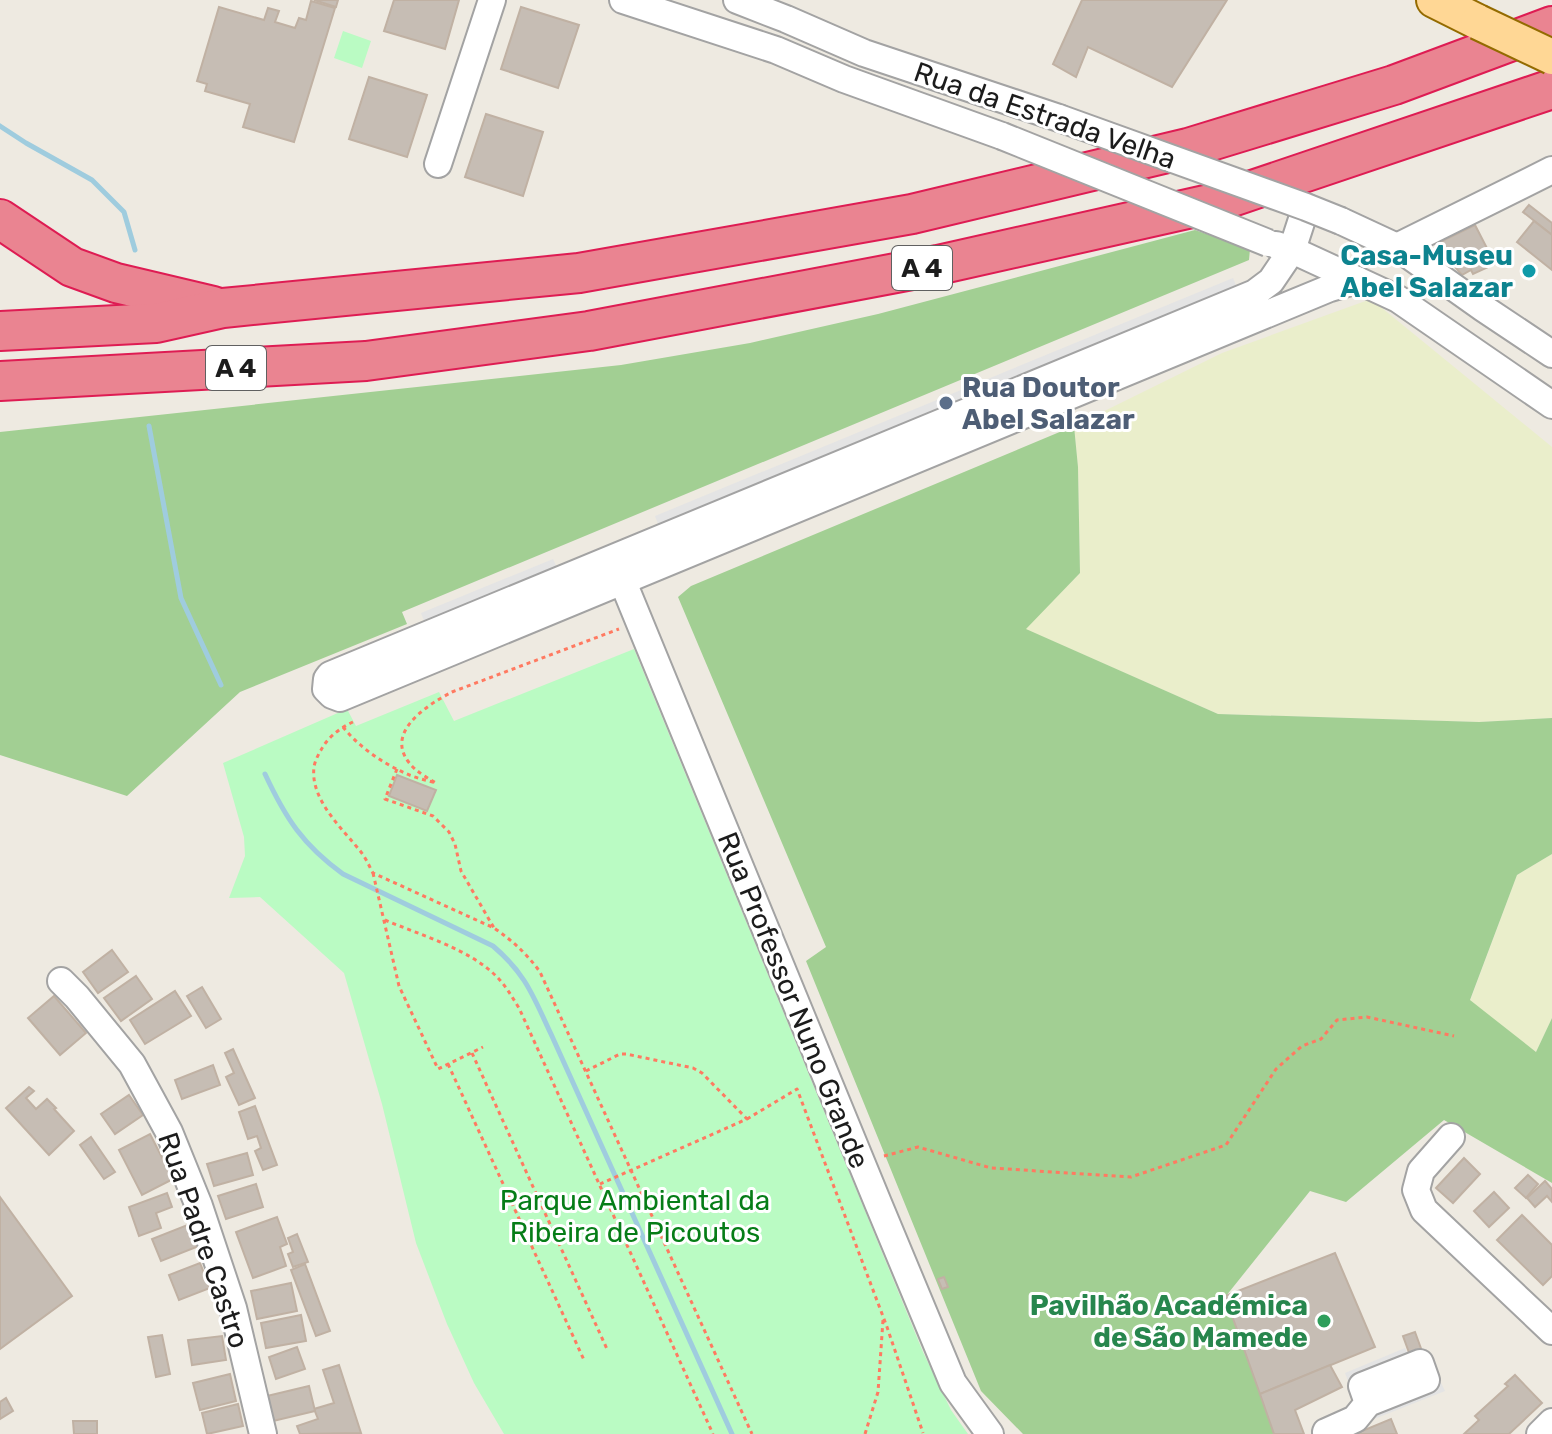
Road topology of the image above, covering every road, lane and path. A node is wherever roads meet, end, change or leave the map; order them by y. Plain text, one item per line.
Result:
1 (492, 0) edge
2 (623, 0) edge
3 (737, 0) edge
4 (1457, 8) edge
5 (789, 9) edge
6 (1552, 26) edge
7 (776, 50) junction
8 (1552, 57) edge
9 (1552, 89) edge
10 (438, 164) dead end
11 (1552, 170) edge
12 (1306, 207) junction
13 (0, 219) edge
14 (1286, 243) junction
15 (1397, 247) junction
16 (1357, 280) junction
17 (223, 308) junction
18 (1483, 308) junction
19 (0, 331) edge
20 (1458, 341) junction
21 (1552, 354) edge
22 (1, 381) edge
23 (1552, 405) edge
24 (618, 569) junction
25 (640, 622) junction
26 (353, 722) dead end
27 (343, 727) junction
28 (397, 769) junction
29 (373, 873) junction
30 (385, 920) junction
31 (494, 928) junction
32 (61, 981) dead end
33 (1454, 1036) dead end
34 (483, 1047) dead end
35 (472, 1053) junction
36 (448, 1064) junction
37 (586, 1071) junction
38 (747, 1119) junction
39 (1451, 1137) dead end
40 (861, 1163) junction
41 (632, 1171) junction
42 (600, 1184) junction
43 (883, 1317) junction
44 (1552, 1331) edge
45 (607, 1349) dead end
46 (584, 1360) dead end
47 (1368, 1403) dead end
48 (1552, 1422) edge
49 (923, 1433) edge
50 (263, 1434) edge
51 (713, 1434) edge
52 (752, 1434) edge
53 (865, 1434) edge
54 (990, 1434) edge
55 (1327, 1434) edge
56 (1540, 1434) edge

1 - 10 street
2 - 7 street, Rua da Estrada Velha
3 - 5 street, Rua da Estrada Velha
4 - 8 main road, bridge
5 - 7 street
5 - 12 street, Rua da Estrada Velha, bridge
6 - 17 highway, A 4
7 - 14 street, Rua da Estrada Velha, bridge
9 - 22 highway, A 4
11 - 15 street
12 - 14 street
12 - 15 street, Rua da Estrada Velha, bridge
13 - 17 highway
14 - 16 street, Rua da Estrada Velha
14 - 24 street
15 - 18 street, Rua da Estrada Velha
16 - 20 street, Rua da Estrada Velha
16 - 24 street
17 - 19 highway, A 4
18 - 20 street
18 - 21 street, Rua da Estrada Velha
20 - 23 street, Rua da Estrada Velha
24 - 24 street
24 - 25 street, Rua Professor Nuno Grande
25 - 28 path
25 - 40 street, Rua Professor Nuno Grande
26 - 27 path
27 - 28 path
27 - 29 path
28 - 31 path
29 - 30 path
29 - 31 path
30 - 36 path
30 - 42 path
31 - 37 path
32 - 50 street, Rua Padre Castro
33 - 40 path
34 - 35 path
35 - 36 path
35 - 45 path
36 - 46 path
37 - 38 path
37 - 41 path
38 - 41 path
38 - 43 path
39 - 44 street
40 - 54 street, Rua Professor Nuno Grande
41 - 42 path
41 - 52 path
42 - 51 path
43 - 49 path
43 - 53 path
47 - 55 street
48 - 56 street

